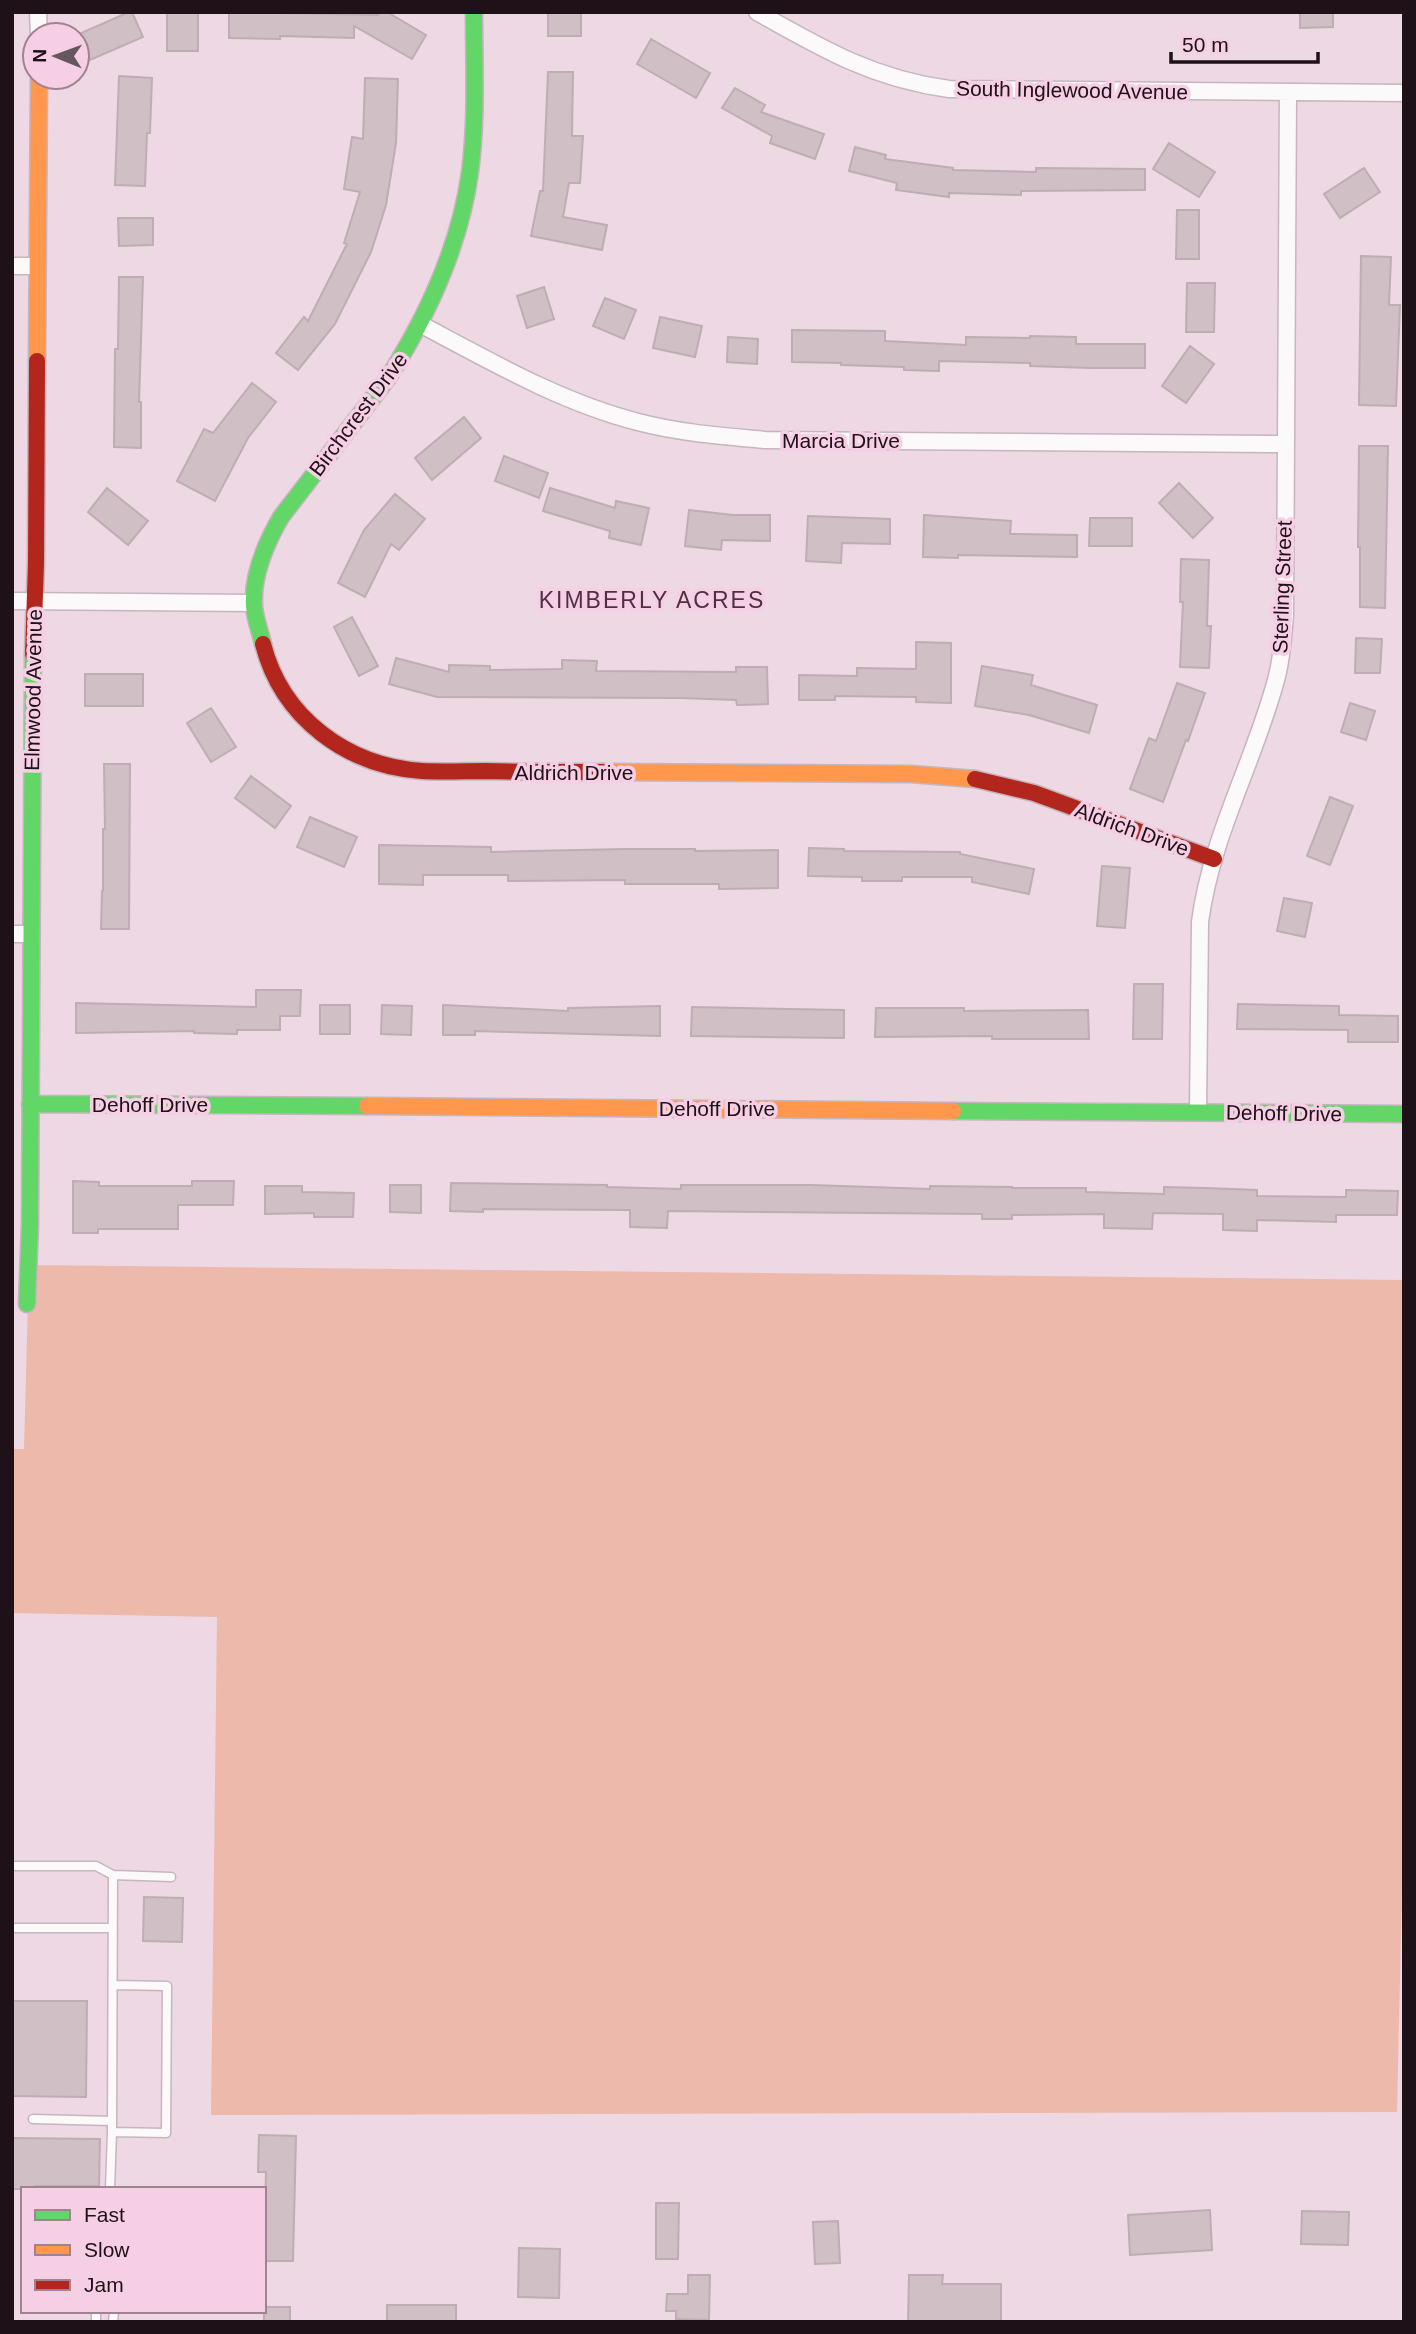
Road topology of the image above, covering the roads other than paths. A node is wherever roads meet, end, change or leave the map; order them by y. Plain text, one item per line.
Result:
1 (474, 12) edge
2 (757, 12) edge
3 (39, 91) edge
4 (1288, 92) junction
5 (1404, 93) edge
6 (12, 266) edge
7 (37, 266) junction
8 (420, 324) junction
9 (1286, 443) junction
10 (12, 601) edge
11 (35, 601) junction
12 (254, 603) junction
13 (1214, 859) junction
14 (12, 934) edge
15 (31, 934) junction
16 (30, 1104) junction
17 (1198, 1112) junction
18 (1404, 1114) edge
19 (20, 1264) edge
20 (27, 1304) dead end
21 (12, 1866) edge
22 (113, 1875) junction
23 (170, 1877) dead end
24 (12, 1928) edge
25 (113, 1928) junction
26 (113, 1985) junction
27 (33, 2119) dead end
28 (112, 2121) junction
29 (112, 2132) junction
30 (109, 2187) edge

1 - 8 street, Birchcrest Drive
2 - 4 street, South Inglewood Avenue
3 - 7 street, Elmwood Avenue
4 - 5 street, South Inglewood Avenue
4 - 9 street, Sterling Street
6 - 7 street
7 - 11 street, Elmwood Avenue
8 - 9 street, Marcia Drive
8 - 12 street, Birchcrest Drive
9 - 13 street, Sterling Street
10 - 11 street
11 - 12 street
11 - 15 street, Elmwood Avenue
12 - 13 street, Aldrich Drive
13 - 17 street, Sterling Street
14 - 15 street
15 - 16 street, Elmwood Avenue
16 - 17 street, Dehoff Drive
16 - 19 street, Elmwood Avenue
17 - 18 street, Dehoff Drive
19 - 20 street, Elmwood Avenue
21 - 22 lane
22 - 23 lane
22 - 25 lane
24 - 25 lane
25 - 26 lane
26 - 28 lane
26 - 29 lane
27 - 28 lane
28 - 29 lane
29 - 30 lane

